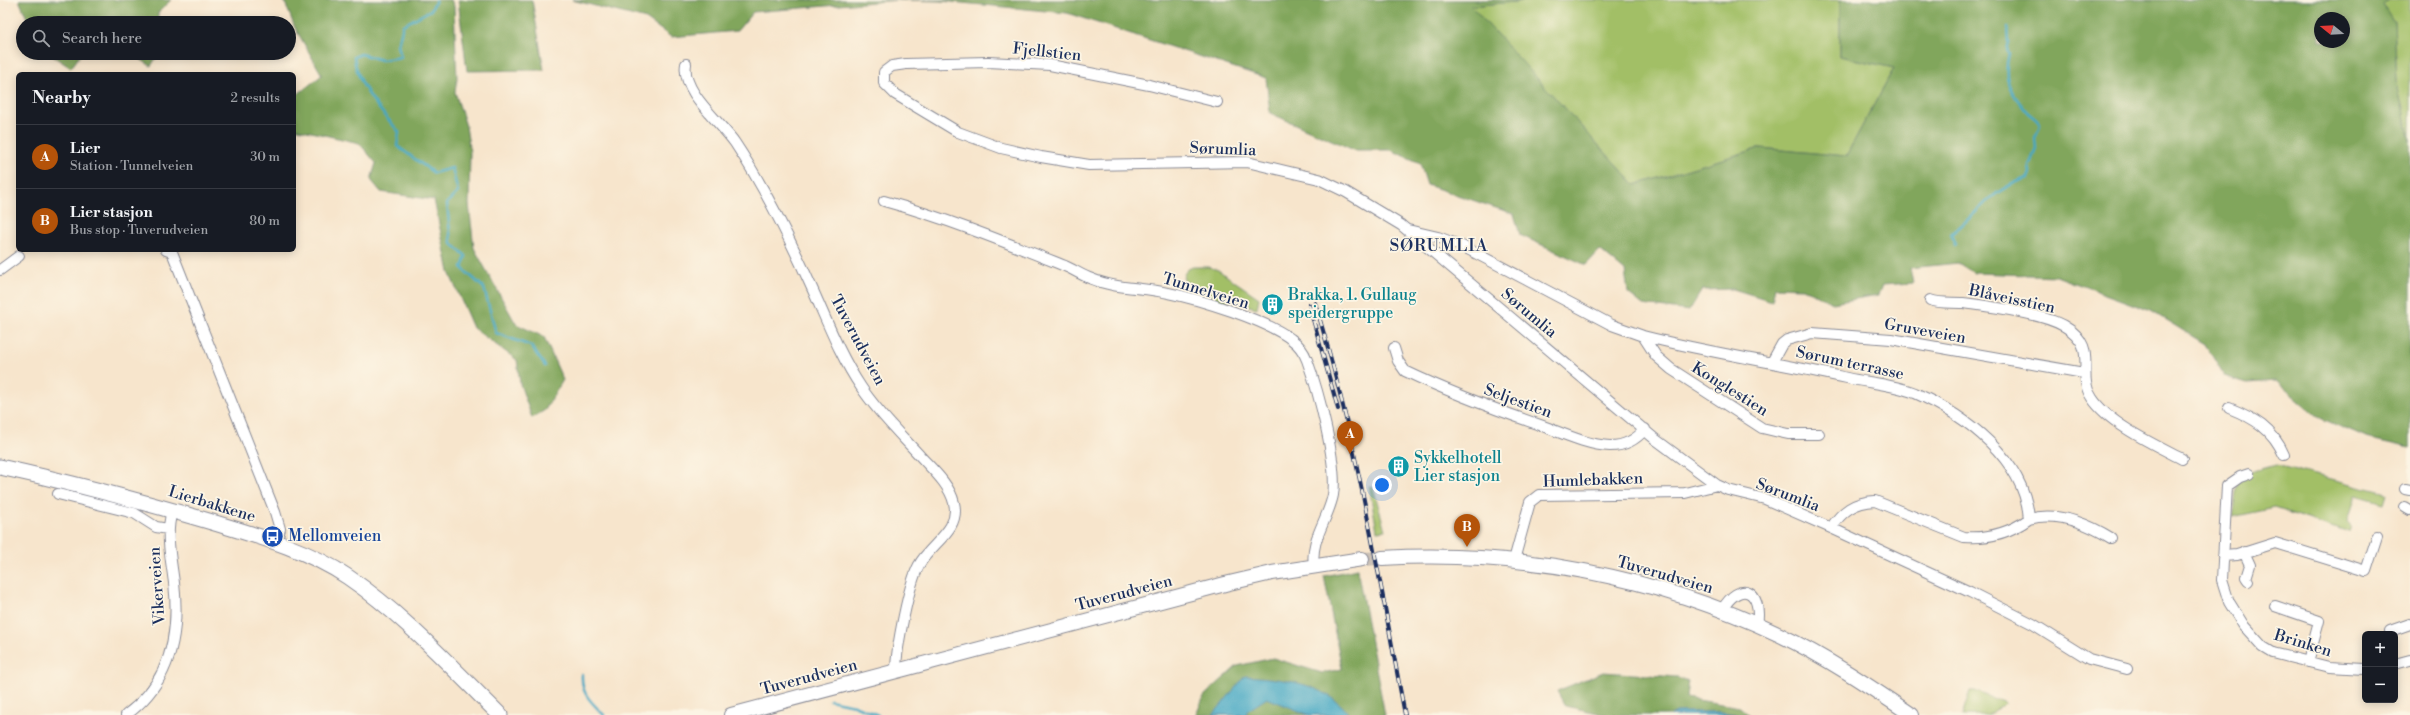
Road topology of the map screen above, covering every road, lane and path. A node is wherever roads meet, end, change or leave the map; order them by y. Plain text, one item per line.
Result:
1 (686, 64) dead end
2 (884, 83) joint
3 (1217, 102) dead end
4 (884, 200) dead end
5 (1407, 230) junction
6 (169, 252) edge
7 (19, 256) dead end
8 (0, 270) edge
9 (1930, 300) dead end
10 (1643, 336) junction
11 (1394, 348) dead end
12 (1772, 362) junction
13 (2084, 373) junction
14 (2229, 408) dead end
15 (1645, 430) junction
16 (1819, 434) dead end
17 (2284, 455) dead end
18 (2182, 459) dead end
19 (0, 467) edge
20 (2249, 474) dead end
21 (1717, 485) junction
22 (58, 494) dead end
23 (172, 511) junction
24 (2029, 519) junction
25 (1831, 528) junction
26 (168, 529) junction
27 (2377, 537) dead end
28 (2111, 538) dead end
29 (276, 543) junction
30 (2244, 552) junction
31 (2224, 556) junction
32 (1382, 558) tunnel mouth
33 (1362, 559) tunnel mouth
34 (1514, 560) junction
35 (1314, 565) junction
36 (2248, 581) dead end
37 (2275, 606) dead end
38 (1722, 610) junction
39 (2410, 624) edge
40 (1757, 625) junction
41 (2390, 631) dead end
42 (2410, 660) edge
43 (2308, 662) junction
44 (2398, 663) edge
45 (2127, 669) dead end
46 (2362, 670) edge
47 (896, 671) junction
48 (126, 715) edge
49 (500, 715) edge
50 (731, 715) edge
51 (1912, 715) edge

1 - 47 street, Tuverudveien
2 - 3 street, Fjellstien
2 - 5 street, Sørumlia
4 - 35 street, Tunnelveien
5 - 10 street, Sørum terrasse
5 - 15 street, Sørumlia
6 - 29 street
7 - 8 street
9 - 13 street, Blåveisstien
10 - 12 street, Sørum terrasse
10 - 16 street, Konglestien
11 - 15 street, Seljestien
12 - 13 street, Gruveveien
12 - 24 street, Sørum terrasse
13 - 18 street, Blåveisstien
14 - 17 street
15 - 21 street, Sørumlia
19 - 23 main road, Lierbakkene
20 - 31 street, Brinken
21 - 25 street, Sørumlia
21 - 34 street, Humlebakken
22 - 26 street
23 - 26 street, Vikerveien
23 - 29 main road, Lierbakkene
24 - 25 street
24 - 28 street
25 - 45 street, Sørumlia
26 - 48 street, Vikerveien
27 - 30 street
29 - 49 main road, Lierbakkene
30 - 31 street
30 - 36 street
31 - 43 street, Brinken
32 - 34 main road, Tuverudveien
33 - 35 main road, Tuverudveien
34 - 38 main road, Tuverudveien
35 - 47 main road, Tuverudveien
37 - 43 street
38 - 40 main road, Tuverudveien
38 - 40 street
39 - 41 street
40 - 51 main road, Tuverudveien
42 - 44 street
43 - 46 street, Brinken
47 - 50 main road, Tuverudveien

